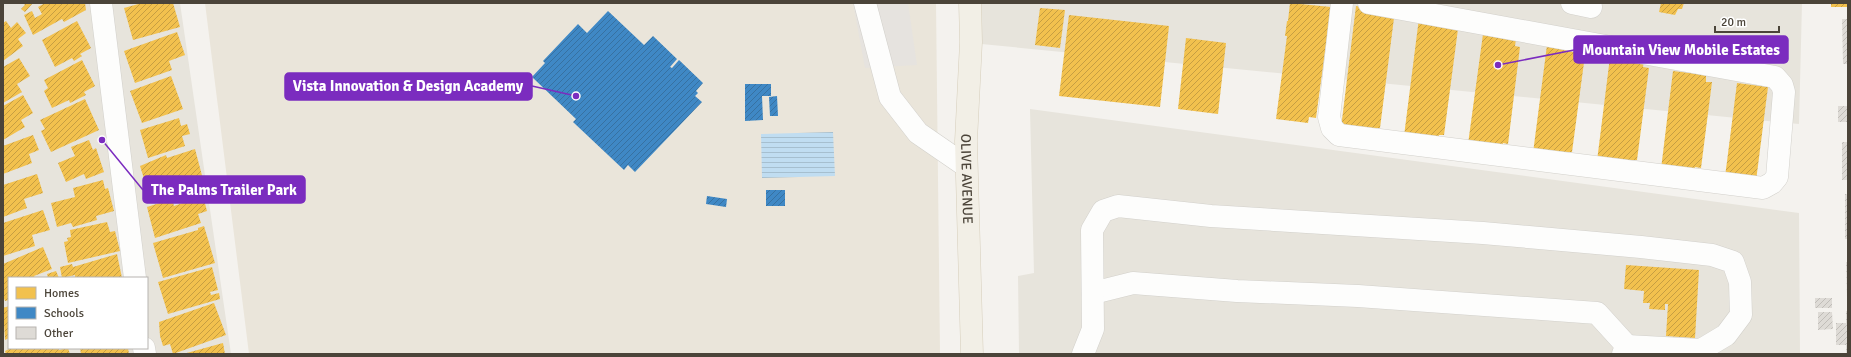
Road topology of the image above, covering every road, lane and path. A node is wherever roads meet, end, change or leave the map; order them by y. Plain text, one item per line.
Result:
1 (101, 3) edge
2 (865, 3) edge
3 (970, 3) edge
4 (1342, 3) edge
5 (1369, 3) edge
6 (966, 166) junction
7 (135, 277) edge
8 (1093, 293) junction
9 (1625, 350) edge
10 (972, 354) edge
11 (1084, 354) edge

1 - 7 street
2 - 6 street
3 - 6 main road, OLIVE AVENUE
4 - 5 street
6 - 10 main road, OLIVE AVENUE
8 - 9 street
8 - 9 street
8 - 11 street

